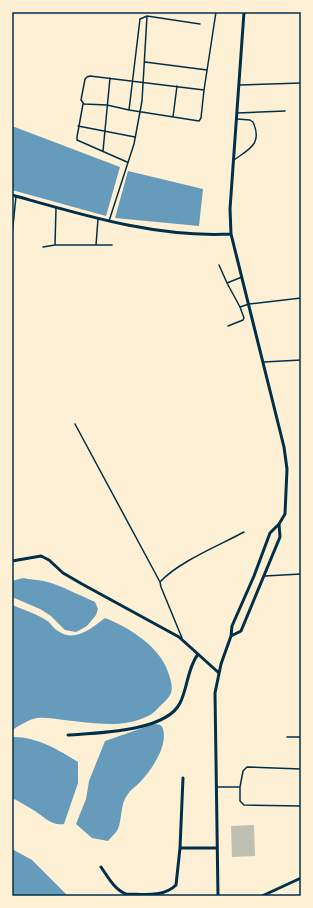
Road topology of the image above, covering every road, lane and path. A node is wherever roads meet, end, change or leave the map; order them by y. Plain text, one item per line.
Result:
1 (216, 12) edge
2 (244, 12) edge
3 (147, 16) junction
4 (200, 24) dead end
5 (145, 62) junction
6 (207, 70) junction
7 (110, 78) junction
8 (134, 81) junction
9 (143, 82) junction
10 (301, 83) edge
11 (239, 85) junction
12 (177, 86) junction
13 (204, 90) junction
14 (83, 103) junction
15 (107, 106) junction
16 (129, 110) junction
17 (285, 111) dead end
18 (140, 112) junction
19 (237, 113) junction
20 (173, 118) junction
21 (237, 119) junction
22 (78, 126) junction
23 (104, 131) junction
24 (135, 137) junction
25 (103, 151) junction
26 (234, 160) junction
27 (127, 162) junction
28 (14, 196) edge
29 (56, 208) junction
30 (98, 219) junction
31 (109, 221) junction
32 (231, 234) junction
33 (12, 236) edge
34 (55, 245) junction
35 (96, 245) junction
36 (112, 245) dead end
37 (43, 246) dead end
38 (219, 264) dead end
39 (242, 277) junction
40 (227, 283) junction
41 (301, 298) edge
42 (249, 304) junction
43 (240, 307) junction
44 (228, 326) dead end
45 (301, 360) edge
46 (264, 362) junction
47 (75, 424) dead end
48 (279, 524) junction
49 (244, 532) dead end
50 (12, 561) edge
51 (301, 574) edge
52 (264, 576) junction
53 (160, 582) junction
54 (231, 636) junction
55 (183, 640) junction
56 (198, 654) junction
57 (219, 673) junction
58 (68, 734) dead end
59 (287, 737) dead end
60 (301, 737) edge
61 (301, 769) edge
62 (183, 778) dead end
63 (216, 787) junction
64 (240, 787) junction
65 (301, 806) edge
66 (180, 848) junction
67 (217, 848) junction
68 (101, 867) dead end
69 (301, 878) edge
70 (218, 896) edge
71 (262, 896) edge

1 - 6 lane
2 - 11 street
3 - 4 lane
3 - 5 lane
3 - 8 lane
5 - 6 lane
5 - 9 lane
6 - 13 lane
7 - 8 lane
7 - 14 lane
7 - 15 lane
8 - 9 lane
8 - 16 lane
9 - 12 lane
9 - 18 lane
10 - 11 lane
11 - 19 street
12 - 13 lane
12 - 20 lane
13 - 20 lane
14 - 15 lane
14 - 22 lane
15 - 16 lane
15 - 23 lane
16 - 18 lane
17 - 19 lane
18 - 20 lane
18 - 24 lane
19 - 21 street
21 - 26 street
21 - 26 lane
22 - 23 lane
22 - 25 lane
23 - 24 lane
23 - 25 lane
24 - 27 lane
25 - 27 lane
26 - 32 street
27 - 31 lane
28 - 29 street
28 - 33 lane
29 - 30 street
29 - 34 lane
30 - 31 street
30 - 35 lane
31 - 32 street
32 - 39 street
34 - 35 lane
34 - 37 lane
35 - 36 lane
38 - 40 lane
39 - 40 lane
39 - 42 street
40 - 43 lane
41 - 42 lane
42 - 43 lane
42 - 46 street
43 - 44 lane
45 - 46 lane
46 - 48 street
47 - 53 lane
48 - 52 street
48 - 54 street
49 - 53 lane
50 - 55 street
51 - 52 lane
52 - 54 street
53 - 55 lane
54 - 57 street
55 - 56 street
56 - 57 street
56 - 58 street
57 - 63 street
59 - 60 lane
61 - 64 lane
62 - 66 street
63 - 64 lane
63 - 67 street
64 - 65 lane
66 - 67 street
66 - 68 street
67 - 70 street
69 - 71 street

